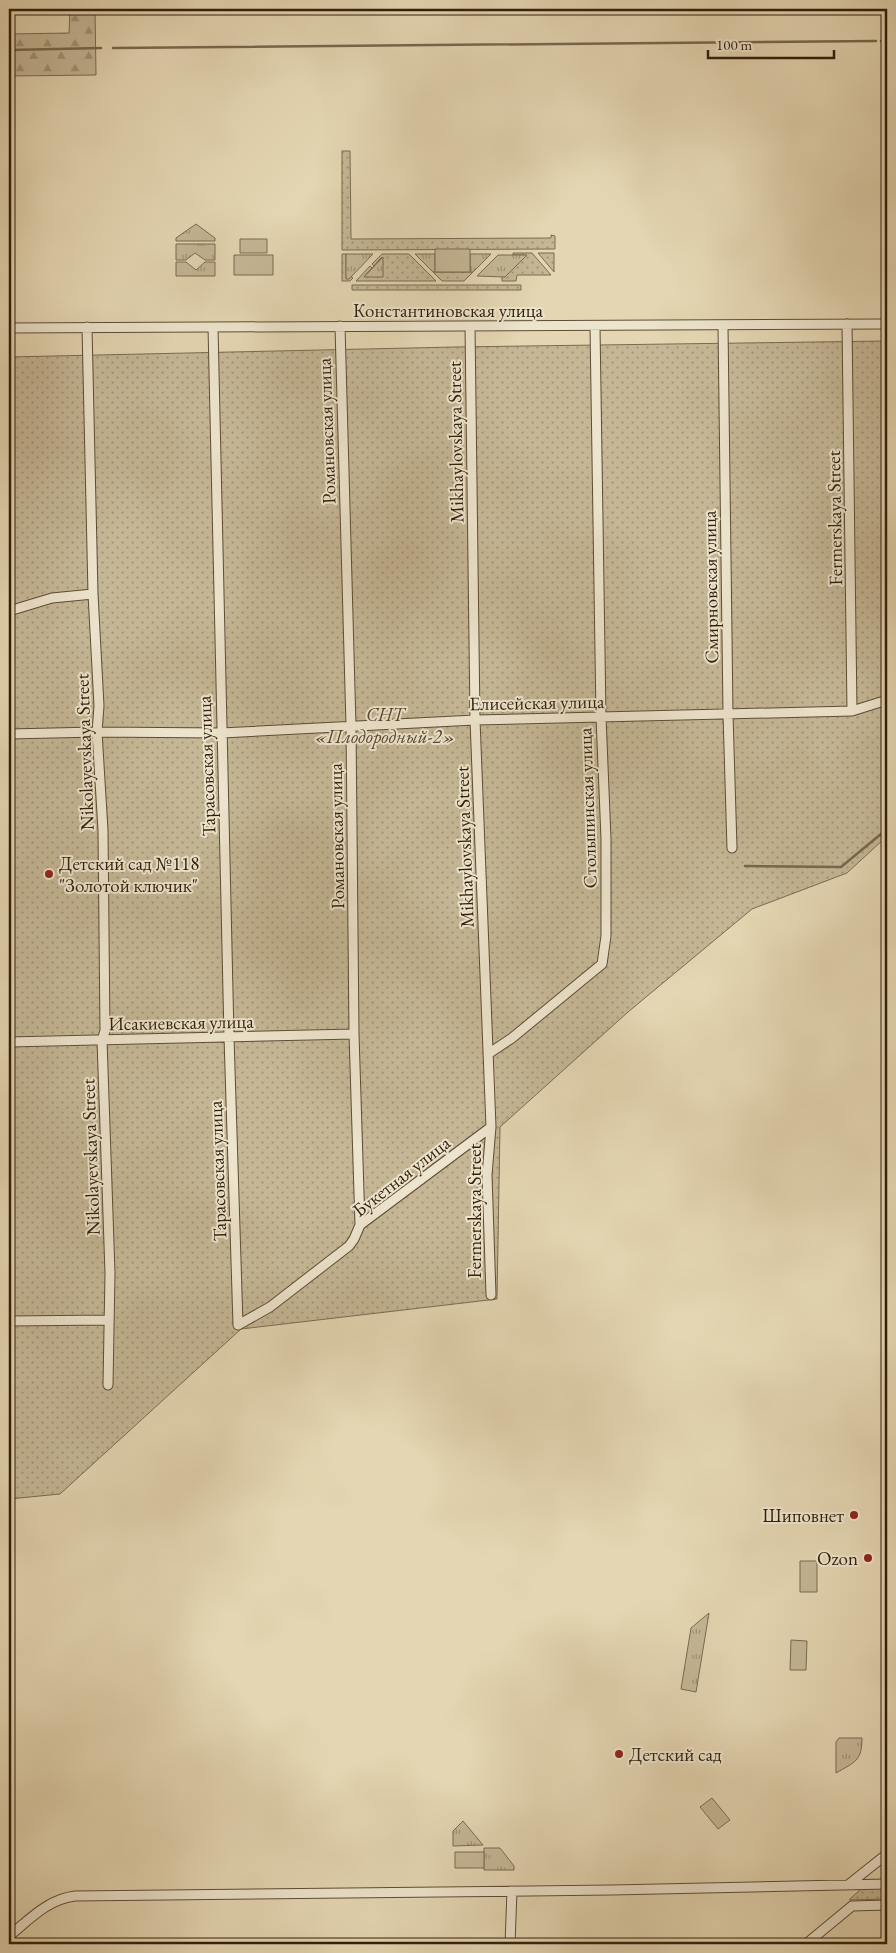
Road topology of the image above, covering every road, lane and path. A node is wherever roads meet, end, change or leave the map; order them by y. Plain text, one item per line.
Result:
1 (848, 324) junction
2 (887, 324) edge
3 (340, 326) junction
4 (470, 326) junction
5 (723, 326) junction
6 (86, 327) junction
7 (213, 327) junction
8 (595, 327) junction
9 (9, 328) edge
10 (93, 594) junction
11 (9, 612) edge
12 (884, 701) dead end
13 (852, 711) junction
14 (728, 714) junction
15 (601, 717) junction
16 (475, 720) junction
17 (351, 726) junction
18 (97, 732) junction
19 (222, 733) junction
20 (9, 734) edge
21 (732, 848) dead end
22 (354, 1034) junction
23 (229, 1037) junction
24 (102, 1040) junction
25 (9, 1042) edge
26 (488, 1054) junction
27 (491, 1127) junction
28 (360, 1225) junction
29 (491, 1295) dead end
30 (108, 1320) junction
31 (9, 1321) edge
32 (238, 1324) joint
33 (108, 1386) dead end
34 (887, 1854) edge
35 (887, 1884) edge
36 (848, 1885) junction
37 (512, 1890) junction
38 (887, 1905) edge
39 (9, 1936) edge
40 (510, 1944) edge
41 (806, 1944) edge

1 - 2 street, Константиновская улица
1 - 5 street, Константиновская улица
1 - 13 street, Fermerskaya Street
3 - 4 street, Константиновская улица
3 - 7 street, Константиновская улица
3 - 17 street, Романовская улица
4 - 8 street, Константиновская улица
4 - 16 street, Mikhaylovskaya Street
5 - 8 street, Константиновская улица
5 - 14 street, Смирновская улица
6 - 7 street, Константиновская улица
6 - 9 street, Константиновская улица
6 - 10 street, Nikolayevskaya Street
7 - 19 street, Тарасовская улица
8 - 15 street, Столыпинская улица
10 - 11 street
10 - 18 street, Nikolayevskaya Street
12 - 13 street, Елисейская улица
13 - 14 street, Елисейская улица
14 - 15 street, Елисейская улица
14 - 21 street, Смирновская улица
15 - 16 street, Елисейская улица
15 - 26 street, Столыпинская улица
16 - 17 street, Елисейская улица
16 - 26 street, Mikhaylovskaya Street
17 - 19 street, Елисейская улица
17 - 22 street, Романовская улица
18 - 19 street, Елисейская улица
18 - 20 street, Елисейская улица
18 - 24 street, Nikolayevskaya Street
19 - 23 street, Тарасовская улица
22 - 23 street, Исакиевская улица
22 - 28 street, Романовская улица
23 - 24 street, Исакиевская улица
23 - 32 street, Тарасовская улица
24 - 25 street, Исакиевская улица
24 - 30 street, Nikolayevskaya Street
26 - 27 street, Mikhaylovskaya Street
27 - 28 street, Букетная улица
27 - 29 street, Fermerskaya Street
28 - 32 street, Букетная улица
30 - 31 street
30 - 33 street, Nikolayevskaya Street
34 - 36 street
35 - 36 street
36 - 37 street
37 - 39 street
37 - 40 street
38 - 41 street

